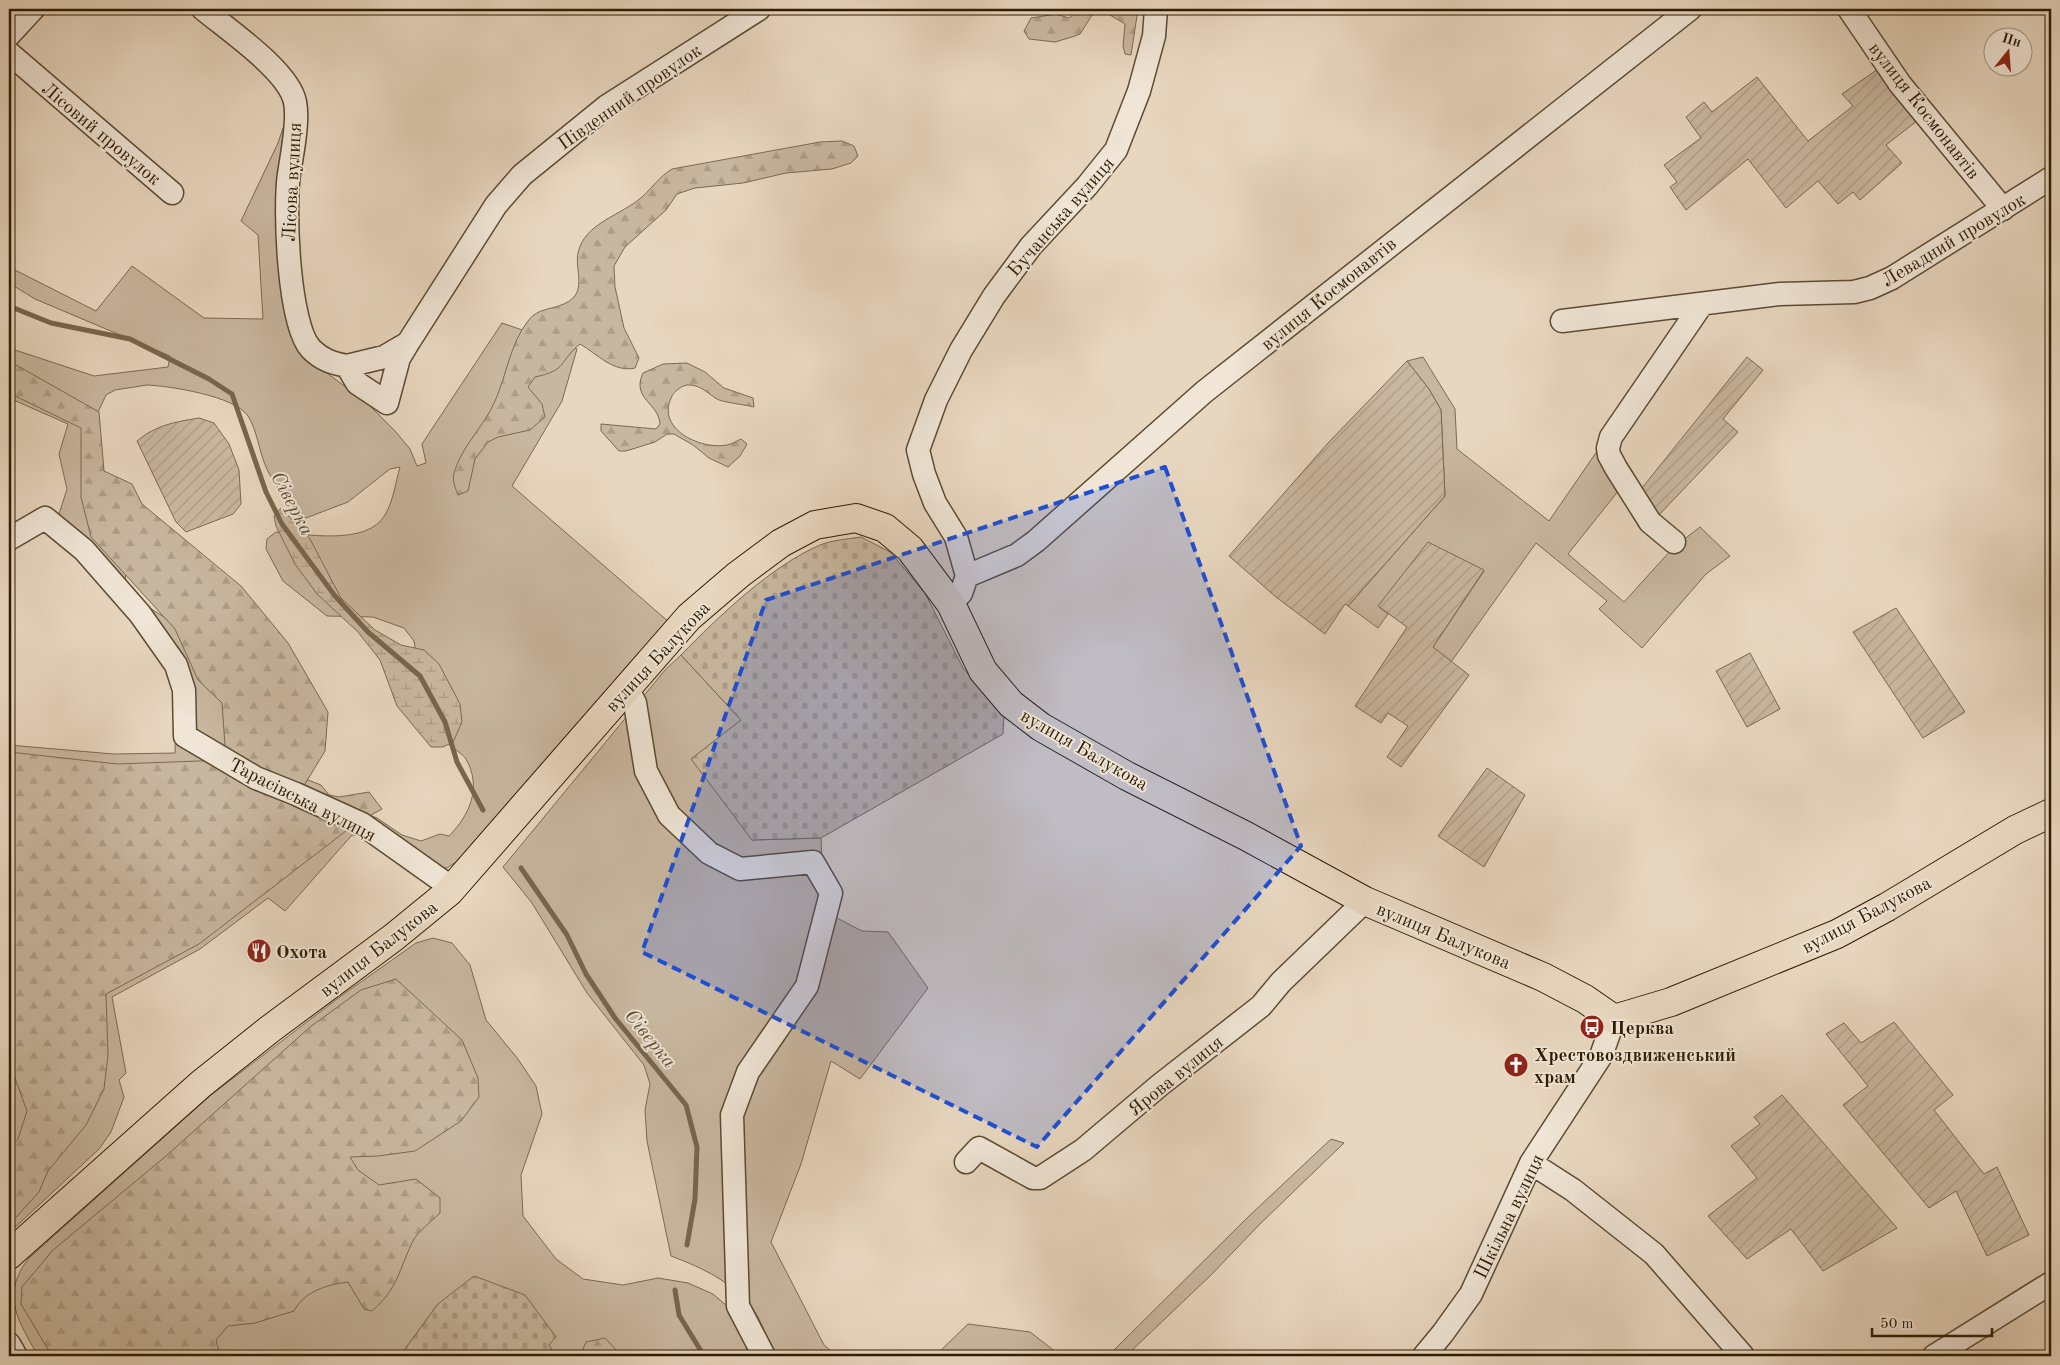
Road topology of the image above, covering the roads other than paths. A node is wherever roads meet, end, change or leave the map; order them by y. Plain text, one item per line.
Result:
1 (34, 9) edge
2 (204, 9) edge
3 (759, 9) edge
4 (1156, 9) edge
5 (1690, 9) edge
6 (1848, 9) edge
7 (9, 35) edge
8 (9, 54) edge
9 (2051, 178) edge
10 (172, 193) dead end
11 (2003, 209) junction
12 (1702, 304) junction
13 (1562, 321) dead end
14 (408, 343) junction
15 (347, 366) junction
16 (9, 539) edge
17 (1674, 542) dead end
18 (967, 576) junction
19 (951, 604) junction
20 (626, 686) junction
21 (2051, 813) edge
22 (449, 892) junction
23 (1365, 901) junction
24 (1614, 1019) junction
25 (966, 1162) dead end
26 (1531, 1163) junction
27 (9, 1255) edge
28 (2051, 1283) edge
29 (9, 1344) edge
30 (16, 1356) edge
31 (764, 1356) edge
32 (1424, 1356) edge
33 (1743, 1356) edge
34 (1934, 1356) edge

1 - 7 street
2 - 15 street, Лісова вулиця
3 - 14 street, Південний провулок
4 - 18 street, Бучанська вулиця
5 - 18 street, вулиця Космонавтів
6 - 11 street, вулиця Космонавтів
8 - 10 street, Лісовий провулок
9 - 11 street, Левадний провулок
11 - 12 street, Левадний провулок
12 - 13 street, Левадний провулок
12 - 17 street
14 - 15 street, Південний провулок
14 - 15 street, Південний провулок
16 - 22 street, Тарасівська вулиця
18 - 19 street
19 - 20 main road, вулиця Балукова
19 - 23 main road, вулиця Балукова
20 - 22 main road, вулиця Балукова
20 - 31 street
21 - 24 main road, вулиця Балукова
22 - 27 main road, вулиця Балукова
23 - 24 main road, вулиця Балукова
23 - 25 street, Ярова вулиця
24 - 26 street, Шкільна вулиця
26 - 32 street, Шкільна вулиця
26 - 33 street
28 - 34 street
29 - 30 street

